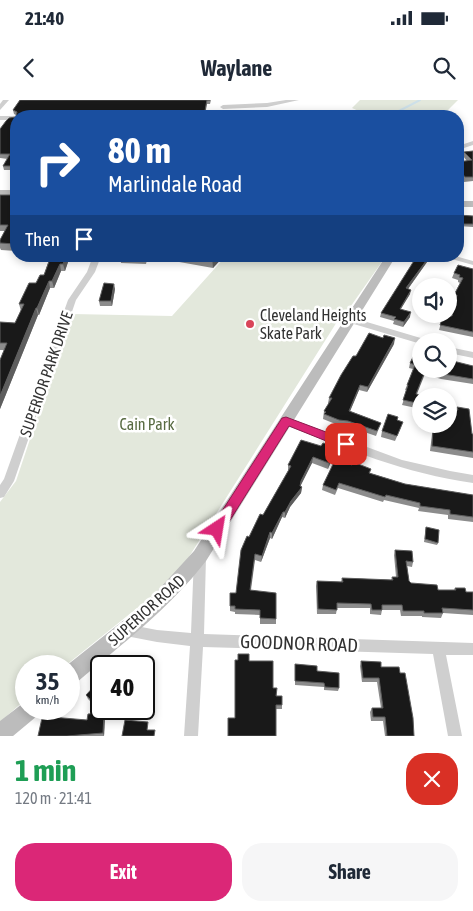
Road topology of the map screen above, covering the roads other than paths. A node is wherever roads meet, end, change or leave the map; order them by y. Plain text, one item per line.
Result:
1 (6, 100) edge
2 (296, 100) edge
3 (224, 103) edge
4 (0, 108) edge
5 (95, 262) edge
6 (387, 262) edge
7 (350, 320) junction
8 (412, 339) edge
9 (457, 352) edge
10 (473, 356) edge
11 (286, 421) junction
12 (473, 479) edge
13 (0, 494) edge
14 (200, 556) junction
15 (126, 630) junction
16 (197, 640) junction
17 (438, 648) junction
18 (473, 649) edge
19 (80, 667) edge
20 (17, 720) edge
21 (0, 734) edge
22 (191, 736) edge
23 (455, 736) edge

1 - 4 street
2 - 3 street
5 - 13 street, SUPERIOR PARK DRIVE
6 - 7 street, SUPERIOR ROAD
7 - 8 street
7 - 11 street, SUPERIOR ROAD
9 - 10 street
11 - 12 street
11 - 14 street, SUPERIOR ROAD
14 - 15 street, SUPERIOR ROAD
14 - 16 street
15 - 16 street, GOODNOR ROAD
15 - 19 street, SUPERIOR ROAD
16 - 17 street, GOODNOR ROAD
16 - 22 street
17 - 18 street, GOODNOR ROAD
17 - 23 street
20 - 21 street

